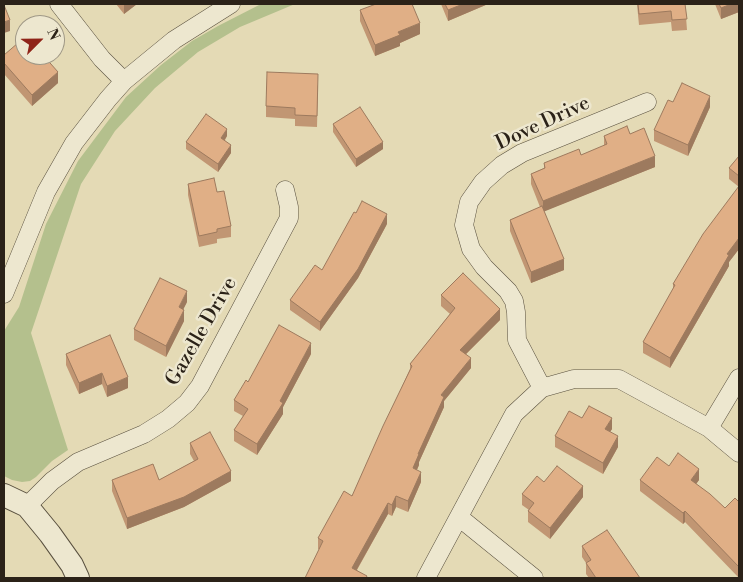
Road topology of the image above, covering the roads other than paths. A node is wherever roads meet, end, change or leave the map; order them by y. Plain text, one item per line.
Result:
1 (59, 4) edge
2 (231, 4) edge
3 (124, 81) junction
4 (647, 102) dead end
5 (285, 190) dead end
6 (4, 294) edge
7 (739, 378) edge
8 (542, 388) junction
9 (709, 428) junction
10 (739, 453) edge
11 (4, 495) edge
12 (27, 506) junction
13 (460, 518) junction
14 (78, 578) edge
15 (426, 578) edge
16 (534, 578) edge

1 - 3 street
2 - 3 street
3 - 6 street
4 - 8 street, Dove Drive
5 - 12 street, Gazelle Drive
7 - 9 street
8 - 9 street
8 - 13 street
9 - 10 street
11 - 12 street
12 - 14 street
13 - 15 street
13 - 16 street

